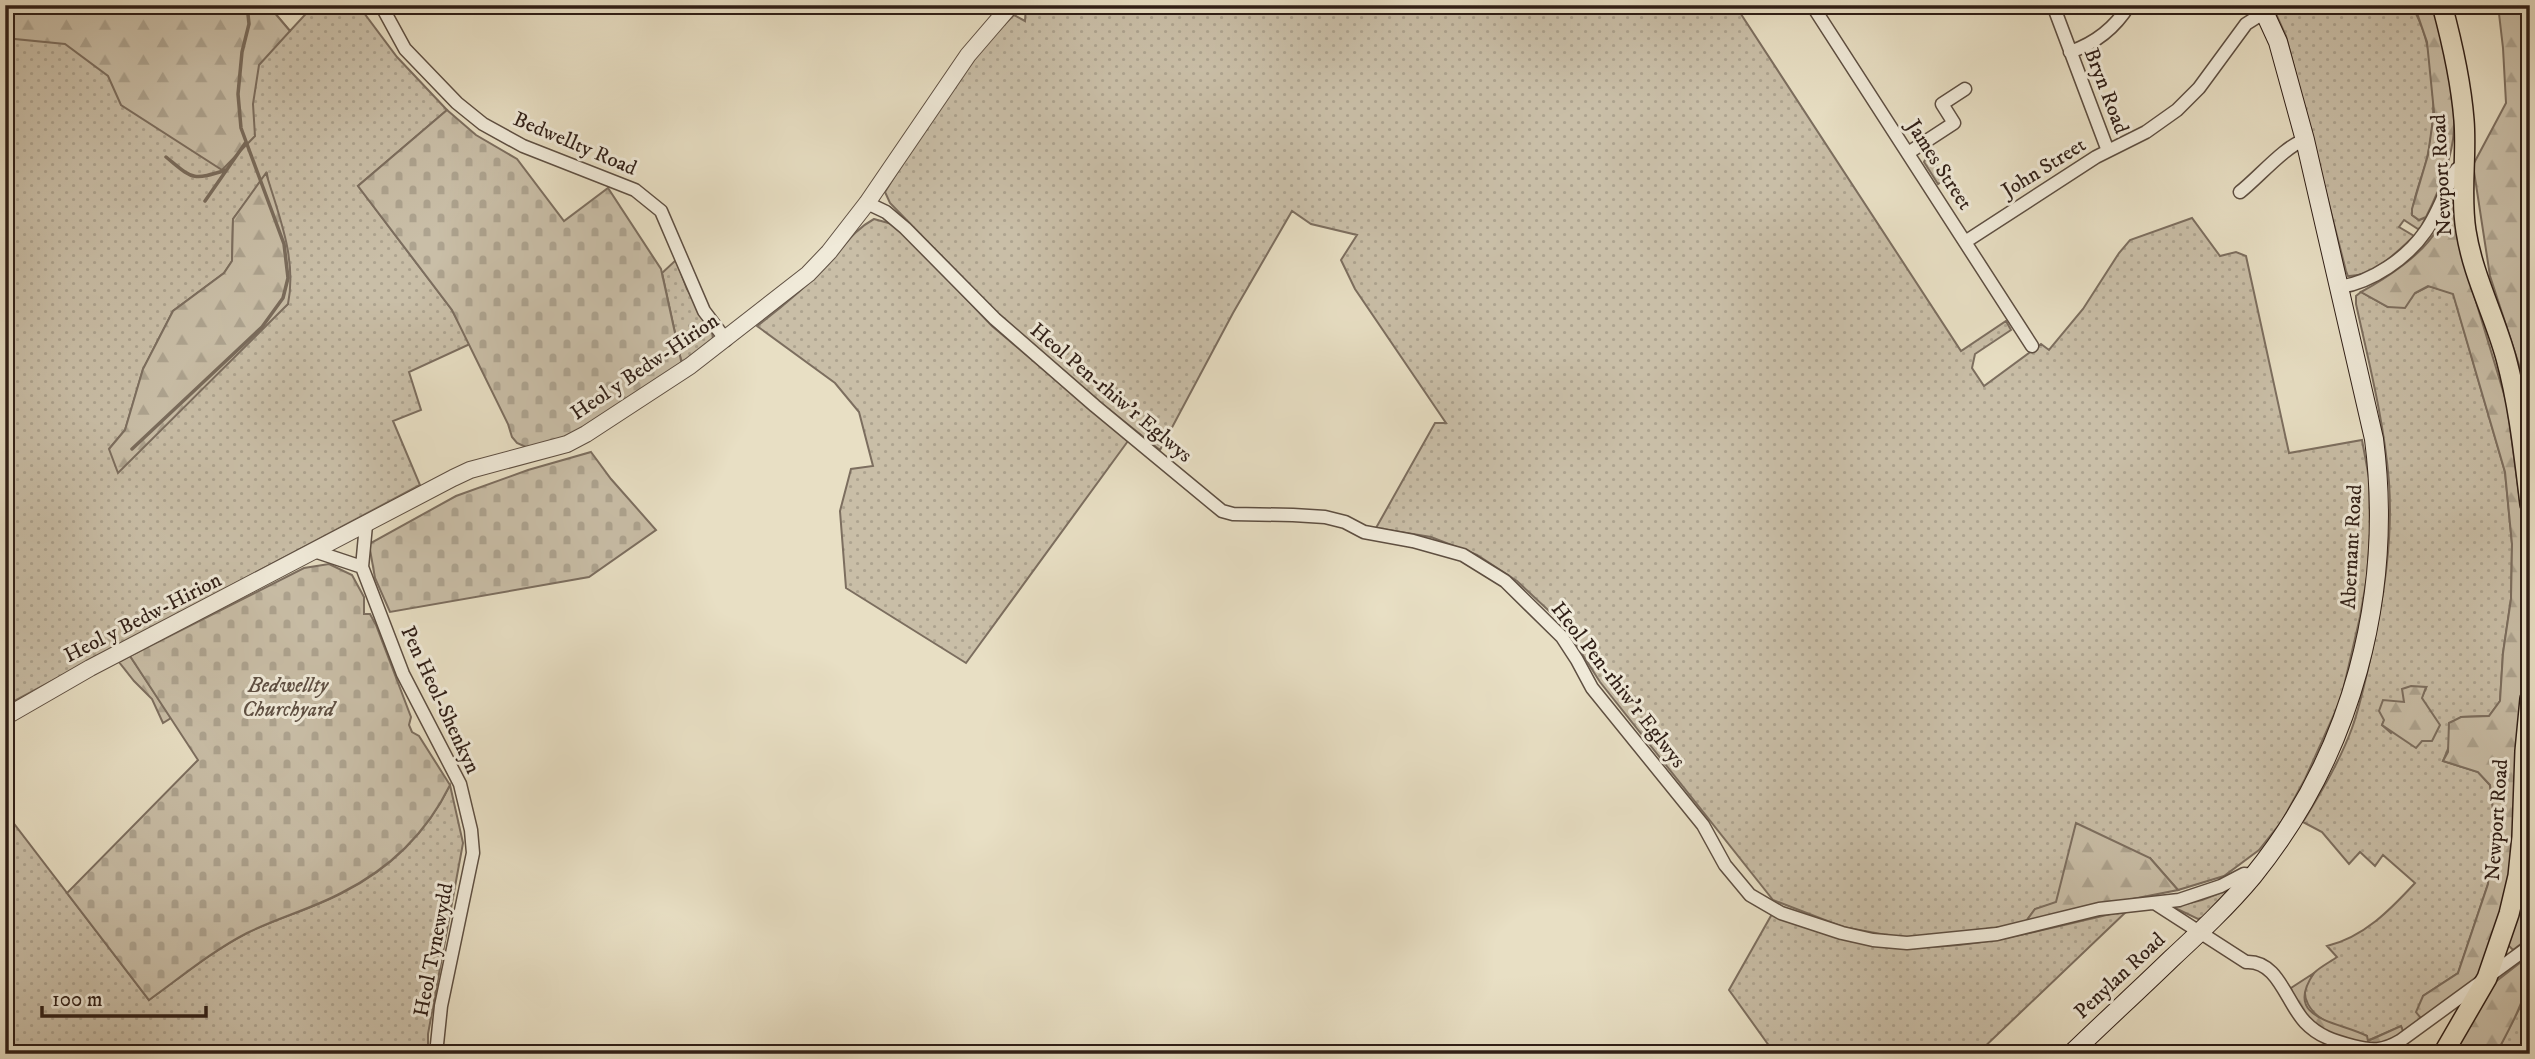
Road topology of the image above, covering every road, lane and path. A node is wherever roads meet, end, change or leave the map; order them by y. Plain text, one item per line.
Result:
1 (381, 5) edge
2 (1011, 5) edge
3 (1812, 5) edge
4 (2053, 5) edge
5 (2129, 5) edge
6 (2442, 5) edge
7 (2263, 9) edge
8 (2070, 52) junction
9 (1965, 89) dead end
10 (2305, 140) junction
11 (2108, 151) junction
12 (1908, 153) junction
13 (2463, 169) junction
14 (2240, 192) dead end
15 (867, 203) junction
16 (1965, 242) junction
17 (2340, 287) junction
18 (726, 340) junction
19 (2032, 346) dead end
20 (2530, 504) edge
21 (366, 525) junction
22 (314, 551) junction
23 (362, 567) junction
24 (2530, 699) edge
25 (5, 716) edge
26 (473, 853) joint
27 (2254, 875) junction
28 (2156, 904) junction
29 (2200, 932) junction
30 (2530, 946) edge
31 (2487, 978) junction
32 (436, 1054) edge
33 (2071, 1054) edge
34 (2443, 1054) edge

1 - 18 street, Bedwellty Road
2 - 15 street, Heol y Bedw-Hirion
3 - 12 street, James Street
4 - 8 street, Bryn Road
5 - 8 street
6 - 13 main road, Newport Road
7 - 10 main road, Abernant Road
7 - 11 street, John Street
8 - 11 street, Bryn Road
9 - 12 street
10 - 14 street
10 - 17 main road, Abernant Road
11 - 16 street, John Street
12 - 16 street, James Street
13 - 17 street
13 - 20 main road, Newport Road
15 - 18 street, Heol y Bedw-Hirion
15 - 28 street, Heol Pen-rhiw'r Eglwys
16 - 19 street, James Street
17 - 27 main road, Abernant Road
18 - 21 street, Heol y Bedw-Hirion
21 - 22 street, Heol y Bedw-Hirion
21 - 23 street, Pen Heol-Shenkyn
22 - 23 street
22 - 25 street, Heol y Bedw-Hirion
23 - 26 street, Pen Heol-Shenkyn
24 - 31 main road, Newport Road
26 - 32 street, Heol Tynewydd
27 - 28 street, Heol Pen-rhiw'r Eglwys
27 - 29 main road, Abernant Road
28 - 29 street
29 - 31 street
29 - 33 main road, Penylan Road
30 - 31 street
31 - 34 main road, Newport Road

